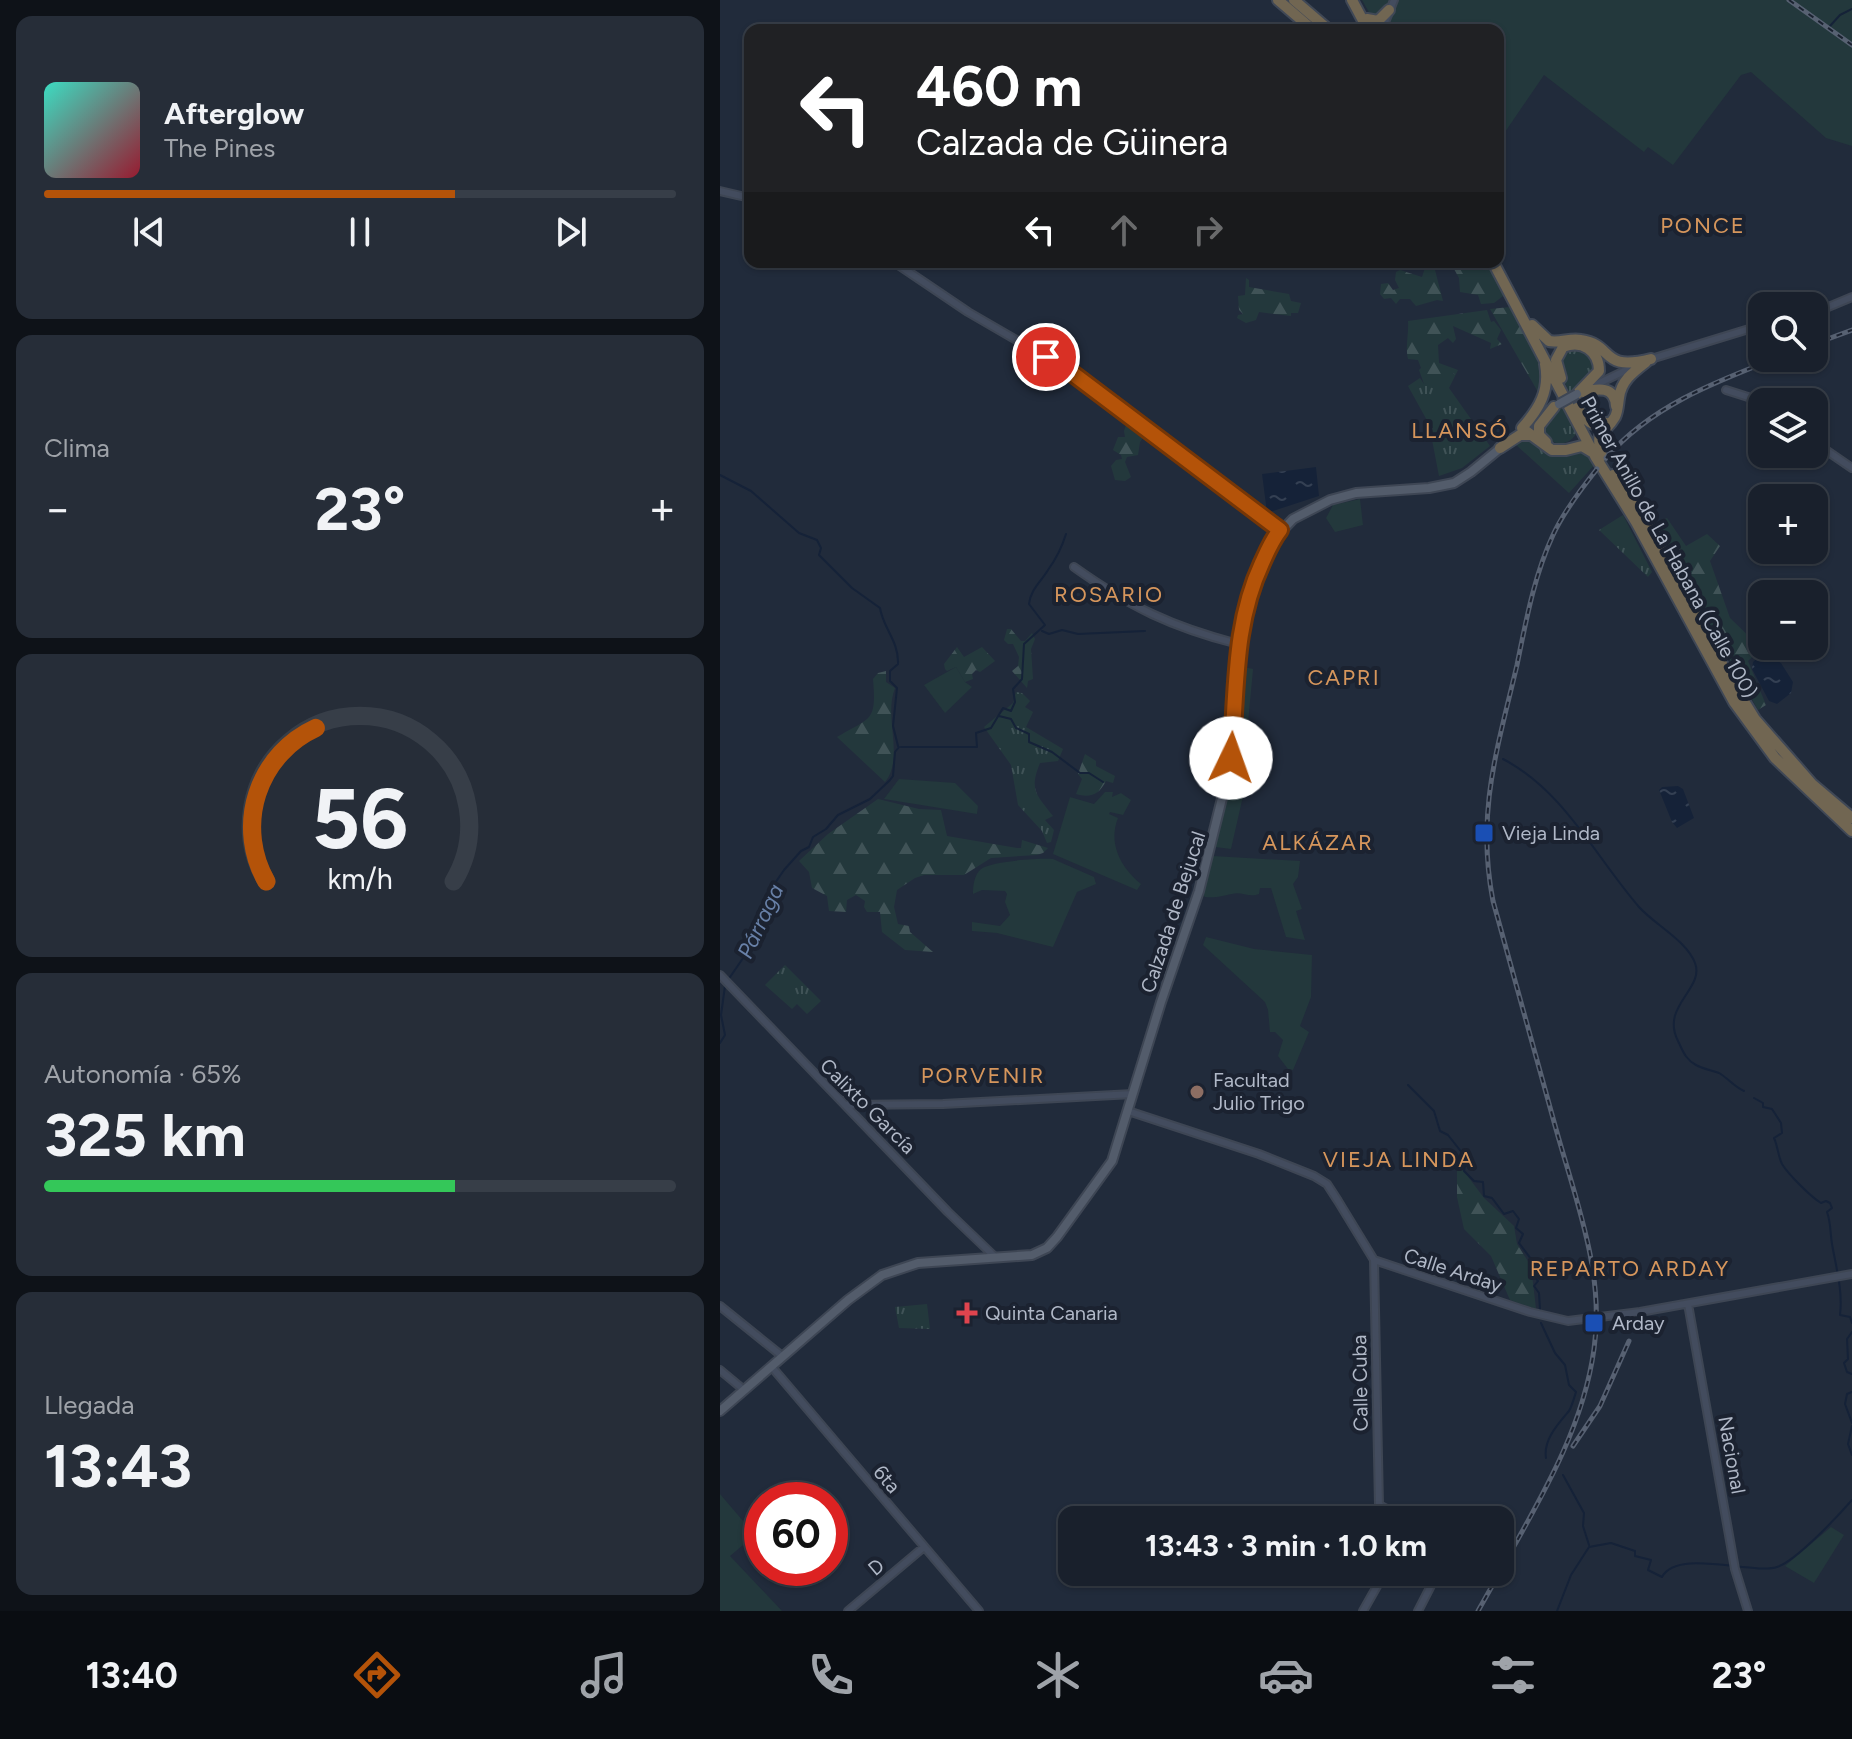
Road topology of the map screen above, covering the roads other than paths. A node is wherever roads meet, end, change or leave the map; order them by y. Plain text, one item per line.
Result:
1 (1278, 0) edge
2 (1294, 0) edge
3 (1354, 0) edge
4 (1392, 5) edge
5 (1306, 24) edge
6 (1322, 24) edge
7 (1367, 24) edge
8 (1372, 24) edge
9 (1384, 24) edge
10 (720, 191) edge
11 (744, 197) edge
12 (903, 268) edge
13 (1498, 268) edge
14 (1498, 268) edge
15 (1852, 297) edge
16 (1828, 307) edge
17 (1532, 325) junction
18 (1748, 329) edge
19 (1541, 351) junction
20 (1651, 359) junction
21 (1563, 384) junction
22 (1726, 390) dead end
23 (1577, 394) junction
24 (1748, 397) edge
25 (1557, 405) junction
26 (1576, 413) junction
27 (1525, 432) junction
28 (1500, 448) joint
29 (1828, 452) edge
30 (1598, 456) junction
31 (1852, 468) edge
32 (1280, 530) junction
33 (1074, 567) dead end
34 (1238, 644) junction
35 (1850, 826) edge
36 (722, 977) edge
37 (1133, 1094) junction
38 (846, 1106) junction
39 (1128, 1111) junction
40 (995, 1257) junction
41 (1374, 1260) junction
42 (1852, 1274) edge
43 (1688, 1304) junction
44 (722, 1311) edge
45 (782, 1356) junction
46 (771, 1366) junction
47 (720, 1370) edge
48 (744, 1390) junction
49 (720, 1411) edge
50 (1381, 1506) edge
51 (924, 1547) junction
52 (1377, 1586) edge
53 (1431, 1586) edge
54 (848, 1611) edge
55 (979, 1611) edge
56 (1363, 1611) edge
57 (1418, 1611) edge
58 (1748, 1611) edge

1 - 5 highway
2 - 6 highway
3 - 7 highway
4 - 8 highway
4 - 9 street
10 - 11 street
12 - 32 street
13 - 17 highway, Primer Anillo de La Habana (Calle 100)
14 - 19 highway, Primer Anillo de La Habana (Calle 100)
15 - 16 street
17 - 20 highway
17 - 21 highway, Primer Anillo de La Habana (Calle 100)
18 - 20 street
19 - 26 highway, Primer Anillo de La Habana (Calle 100)
19 - 27 highway
20 - 23 street
20 - 30 highway
21 - 23 highway
21 - 26 highway, Primer Anillo de La Habana (Calle 100)
22 - 24 street
23 - 25 main road, bridge
23 - 26 highway
25 - 26 highway
25 - 27 main road
26 - 30 highway, Primer Anillo de La Habana (Calle 100)
27 - 28 highway
27 - 30 highway
28 - 32 main road, Calzada de Bejucal
29 - 31 street
30 - 35 highway, Primer Anillo de La Habana (Calle 100)
32 - 34 main road, Calzada de Bejucal
33 - 34 street
34 - 37 main road, Calzada de Bejucal
36 - 38 street, Calixto García
37 - 38 street
37 - 39 main road, Calzada de Bejucal
38 - 40 street, Calixto García
39 - 40 main road, Calzada de Bejucal
39 - 41 street
40 - 45 main road, Calzada de Bejucal
41 - 43 street, Calle Arday
41 - 50 street, Calle Cuba
42 - 43 street, Calle Arday
43 - 58 street, Nacional
44 - 45 street
45 - 46 main road, Calzada de Bejucal
46 - 48 main road, Calzada de Bejucal
46 - 51 street, 6ta
47 - 48 street
48 - 49 main road, Calzada de Bejucal
51 - 54 street, D
51 - 55 street, 6ta
52 - 56 street
53 - 57 street

